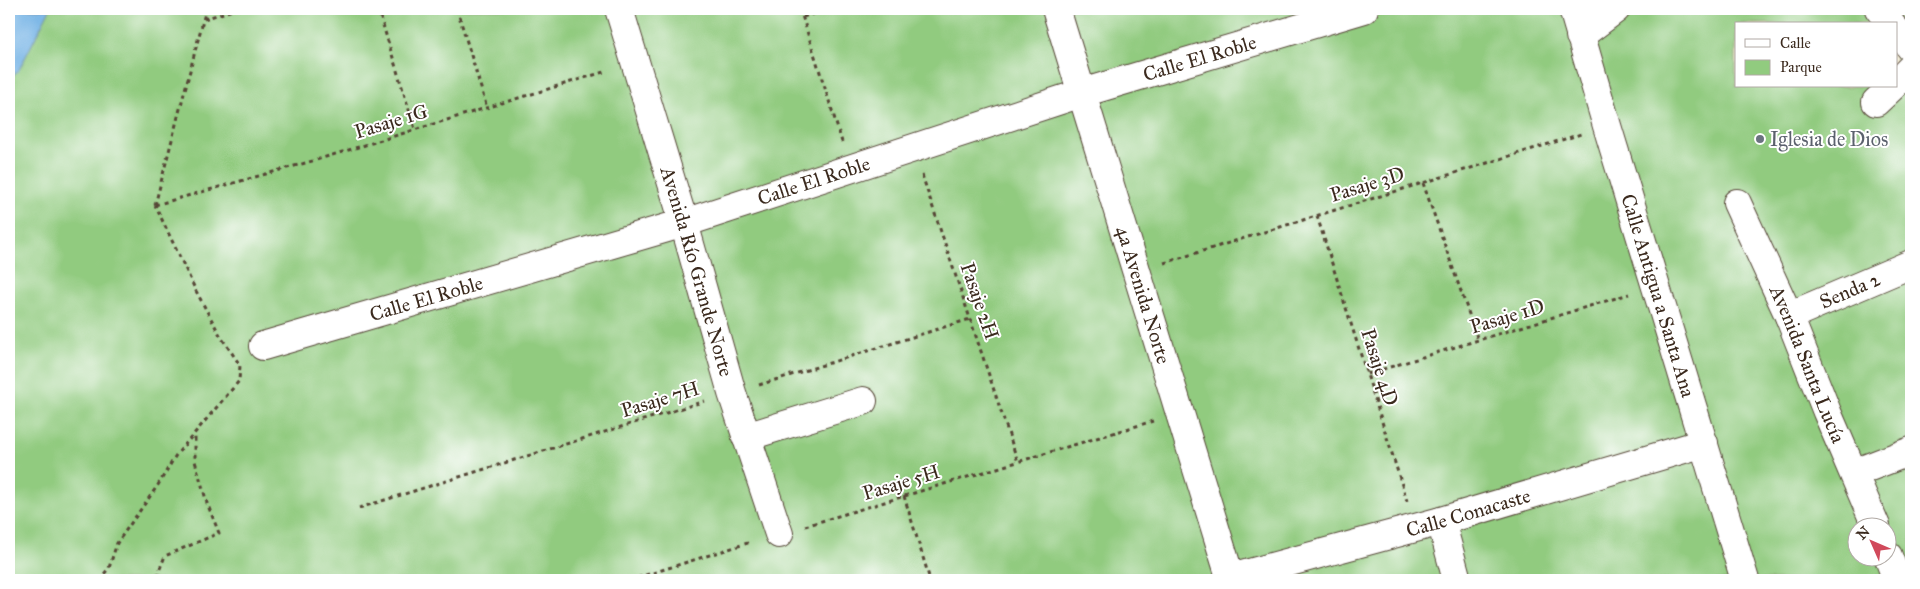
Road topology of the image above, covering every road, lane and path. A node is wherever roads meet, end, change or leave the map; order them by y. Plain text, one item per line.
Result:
1 (206, 9) edge
2 (236, 9) edge
3 (378, 9) edge
4 (457, 9) edge
5 (619, 9) edge
6 (800, 9) edge
7 (830, 9) edge
8 (1056, 9) edge
9 (1364, 9) edge
10 (1573, 9) edge
11 (1616, 9) edge
12 (1879, 9) edge
13 (803, 17) junction
14 (203, 19) junction
15 (1889, 22) edge
16 (1898, 32) edge
17 (1580, 36) junction
18 (1911, 48) edge
19 (635, 62) junction
20 (1911, 68) edge
21 (1898, 81) edge
22 (1082, 93) junction
23 (487, 108) junction
24 (1607, 126) junction
25 (416, 129) junction
26 (913, 148) junction
27 (850, 168) junction
28 (1423, 183) junction
29 (1737, 203) dead end
30 (155, 205) junction
31 (1317, 216) junction
32 (684, 223) junction
33 (1911, 264) edge
34 (1137, 271) junction
35 (1656, 286) junction
36 (1789, 316) junction
37 (970, 319) junction
38 (1478, 340) junction
39 (263, 346) dead end
40 (1367, 374) junction
41 (732, 393) junction
42 (863, 401) dead end
43 (1181, 412) junction
44 (195, 434) junction
45 (746, 438) junction
46 (1704, 443) junction
47 (1911, 450) edge
48 (1018, 462) junction
49 (1854, 473) junction
50 (904, 496) junction
51 (359, 508) dead end
52 (1872, 516) edge
53 (1428, 524) junction
54 (779, 534) junction
55 (1892, 566) edge
56 (1231, 579) edge
57 (99, 580) edge
58 (173, 580) edge
59 (630, 580) edge
60 (930, 580) edge
61 (1457, 580) edge
62 (1745, 580) edge
63 (1897, 580) edge

1 - 14 path
2 - 14 path
3 - 25 path
4 - 23 path
5 - 19 street, Avenida Río Grande Norte
6 - 13 path
7 - 13 path
8 - 22 street, 4a Avenida Norte
9 - 22 street, Calle El Roble
10 - 17 street, Calle Antigua a Santa Ana
11 - 17 street
12 - 15 street
13 - 27 path
14 - 30 path
16 - 18 street
17 - 24 street, Calle Antigua a Santa Ana
19 - 23 path, Pasaje 1G
19 - 32 street, Avenida Río Grande Norte
20 - 21 street
22 - 26 street, Calle El Roble
22 - 34 street, 4a Avenida Norte
23 - 25 path, Pasaje 1G
24 - 28 path, Pasaje 3D
24 - 35 street, Calle Antigua a Santa Ana
25 - 30 path, Pasaje 1G
26 - 27 street, Calle El Roble
26 - 37 path, Pasaje 2H
27 - 32 street, Calle El Roble
28 - 31 path, Pasaje 3D
28 - 38 path
29 - 36 street, Avenida Santa Lucía
30 - 44 path
31 - 34 path, Pasaje 3D
31 - 40 path, Pasaje 4D
32 - 39 street, Calle El Roble
32 - 41 street, Avenida Río Grande Norte
33 - 36 street, Senda 2
34 - 43 street, 4a Avenida Norte
35 - 38 path, Pasaje 1D
35 - 46 street, Calle Antigua a Santa Ana
36 - 49 street, Avenida Santa Lucía
37 - 41 path, Pasaje 7H
37 - 48 path, Pasaje 2H
38 - 40 path, Pasaje 1D
40 - 53 path, Pasaje 4D
41 - 45 street, Avenida Río Grande Norte
41 - 51 path, Pasaje 7H
42 - 45 street
43 - 48 path, Pasaje 5H
43 - 56 street, 4a Avenida Norte
44 - 57 path
44 - 58 path
45 - 54 street, Avenida Río Grande Norte
46 - 53 street, Calle Conacaste
46 - 62 street, Calle Antigua a Santa Ana
47 - 49 street
48 - 50 path, Pasaje 5H
49 - 52 street, Avenida Santa Lucía
50 - 54 path, Pasaje 5H
50 - 60 path
53 - 56 street, Calle Conacaste
53 - 61 street
54 - 59 path, Pasaje 5H
55 - 63 street

